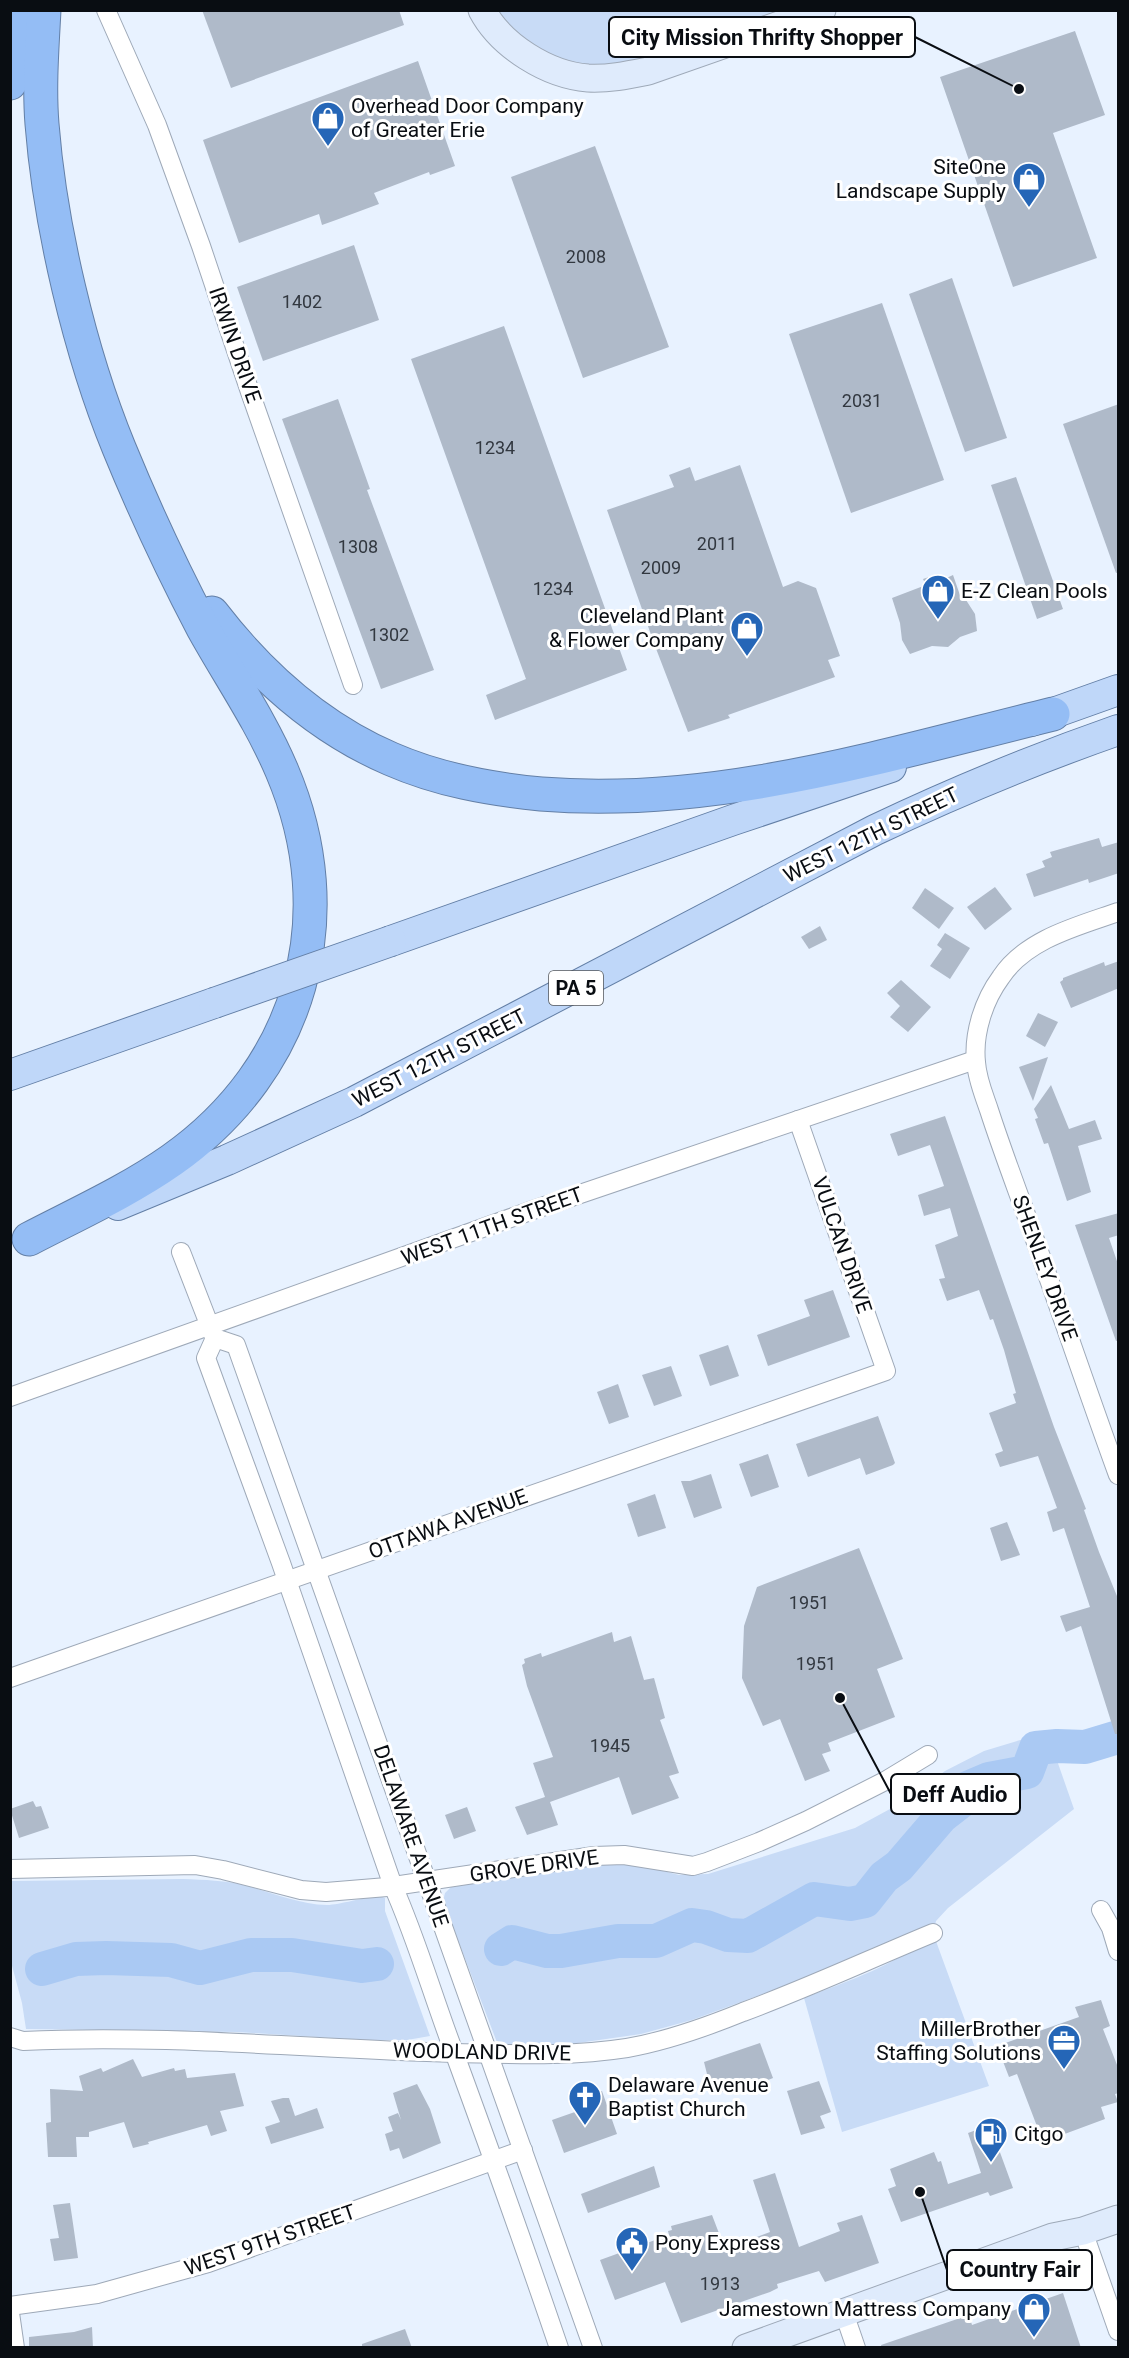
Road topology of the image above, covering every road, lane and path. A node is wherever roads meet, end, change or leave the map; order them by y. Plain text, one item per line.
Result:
1 (15, 10) edge
2 (44, 10) edge
3 (106, 10) edge
4 (482, 10) edge
5 (822, 10) edge
6 (21, 66) edge
7 (137, 489) junction
8 (353, 685) dead end
9 (1119, 690) edge
10 (1053, 714) junction
11 (1119, 730) edge
12 (1119, 912) edge
13 (975, 1060) junction
14 (14, 1074) edge
15 (798, 1120) junction
16 (20, 1242) edge
17 (181, 1252) dead end
18 (212, 1333) junction
19 (886, 1371) joint
20 (10, 1397) edge
21 (1119, 1475) edge
22 (318, 1571) junction
23 (287, 1581) junction
24 (10, 1678) edge
25 (928, 1755) dead end
26 (10, 1869) edge
27 (427, 1881) junction
28 (393, 1886) junction
29 (1101, 1910) dead end
30 (933, 1933) dead end
31 (1119, 1951) edge
32 (10, 2037) edge
33 (454, 2053) junction
34 (488, 2055) junction
35 (523, 2150) junction
36 (495, 2160) junction
37 (1119, 2219) edge
38 (1083, 2231) junction
39 (10, 2306) edge
40 (10, 2313) edge
41 (844, 2313) junction
42 (1119, 2331) edge
43 (15, 2348) edge
44 (559, 2348) edge
45 (593, 2348) edge
46 (746, 2348) edge
47 (856, 2348) edge

1 - 6 highway
2 - 6 highway
3 - 8 street, IRWIN DRIVE
4 - 5 main road
6 - 7 highway
7 - 10 highway
7 - 16 highway
9 - 10 main road
10 - 14 main road, bridge
11 - 16 main road, WEST 12TH STREET / PA 5
12 - 13 street
13 - 15 street, WEST 11TH STREET
13 - 21 street, SHENLEY DRIVE
15 - 18 street, WEST 11TH STREET
15 - 19 street, VULCAN DRIVE
17 - 18 street
18 - 20 street, WEST 11TH STREET
18 - 22 street, DELAWARE AVENUE
18 - 23 street, DELAWARE AVENUE
19 - 22 street, OTTAWA AVENUE
22 - 23 street, OTTAWA AVENUE
22 - 27 street, DELAWARE AVENUE
23 - 24 street, OTTAWA AVENUE
23 - 28 street, DELAWARE AVENUE
25 - 27 street, GROVE DRIVE
26 - 28 street, GROVE DRIVE
27 - 28 street, GROVE DRIVE
27 - 34 street, DELAWARE AVENUE
28 - 33 street, DELAWARE AVENUE
29 - 31 street
30 - 34 street, WOODLAND DRIVE
32 - 33 street, WOODLAND DRIVE
33 - 34 street, WOODLAND DRIVE
33 - 36 street, DELAWARE AVENUE
34 - 35 street, DELAWARE AVENUE
35 - 36 street, WEST 9TH STREET
35 - 45 street, DELAWARE AVENUE
36 - 39 street, WEST 9TH STREET
36 - 44 street, DELAWARE AVENUE
37 - 38 main road
38 - 41 main road
38 - 42 street
40 - 43 street
41 - 46 main road
41 - 47 street

